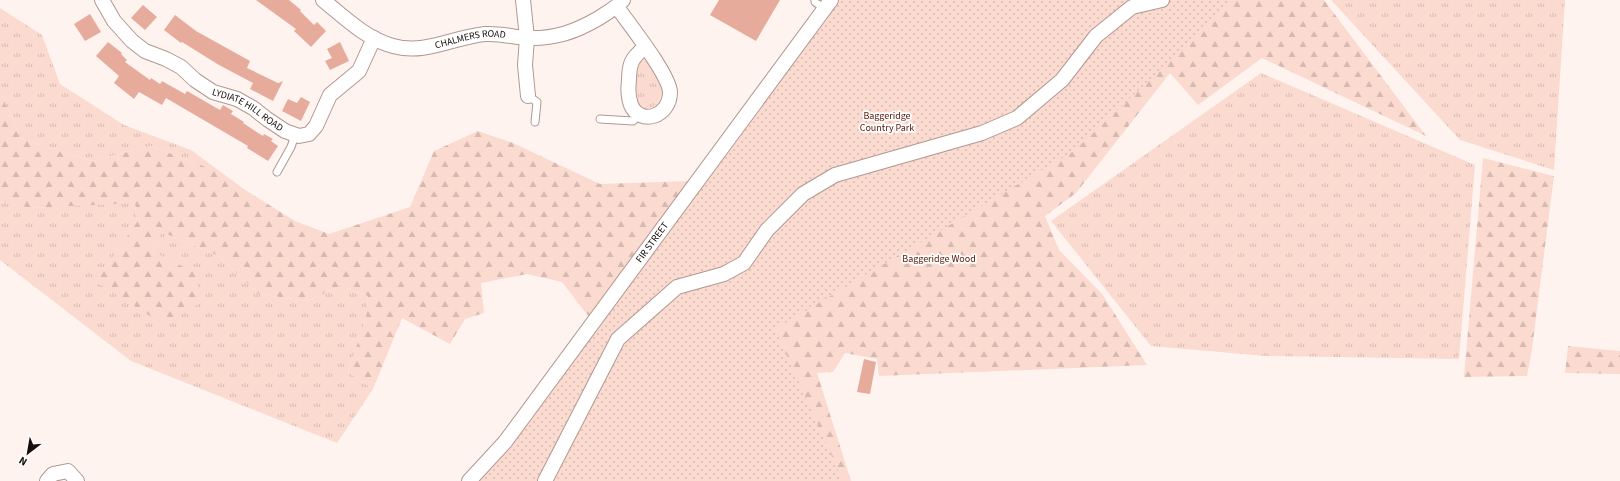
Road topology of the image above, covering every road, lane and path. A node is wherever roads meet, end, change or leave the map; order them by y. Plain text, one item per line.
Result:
1 (102, 0) edge
2 (323, 0) edge
3 (523, 0) edge
4 (1162, 0) edge
5 (620, 3) edge
6 (824, 3) edge
7 (374, 38) junction
8 (527, 38) junction
9 (645, 47) junction
10 (528, 96) joint
11 (640, 114) junction
12 (600, 119) dead end
13 (535, 122) dead end
14 (295, 134) junction
15 (277, 172) dead end
16 (47, 481) edge
17 (77, 481) edge
18 (469, 481) edge
19 (545, 481) edge

1 - 14 street, LYDIATE HILL ROAD
2 - 7 street, CHALMERS ROAD
3 - 8 street
4 - 19 street
5 - 8 street, CHALMERS ROAD
5 - 9 street
6 - 18 street, FIR STREET
7 - 8 street, CHALMERS ROAD
7 - 14 street, LYDIATE HILL ROAD
8 - 10 street
9 - 11 street
9 - 11 street
10 - 13 lane
11 - 12 lane
14 - 15 lane
16 - 17 street

